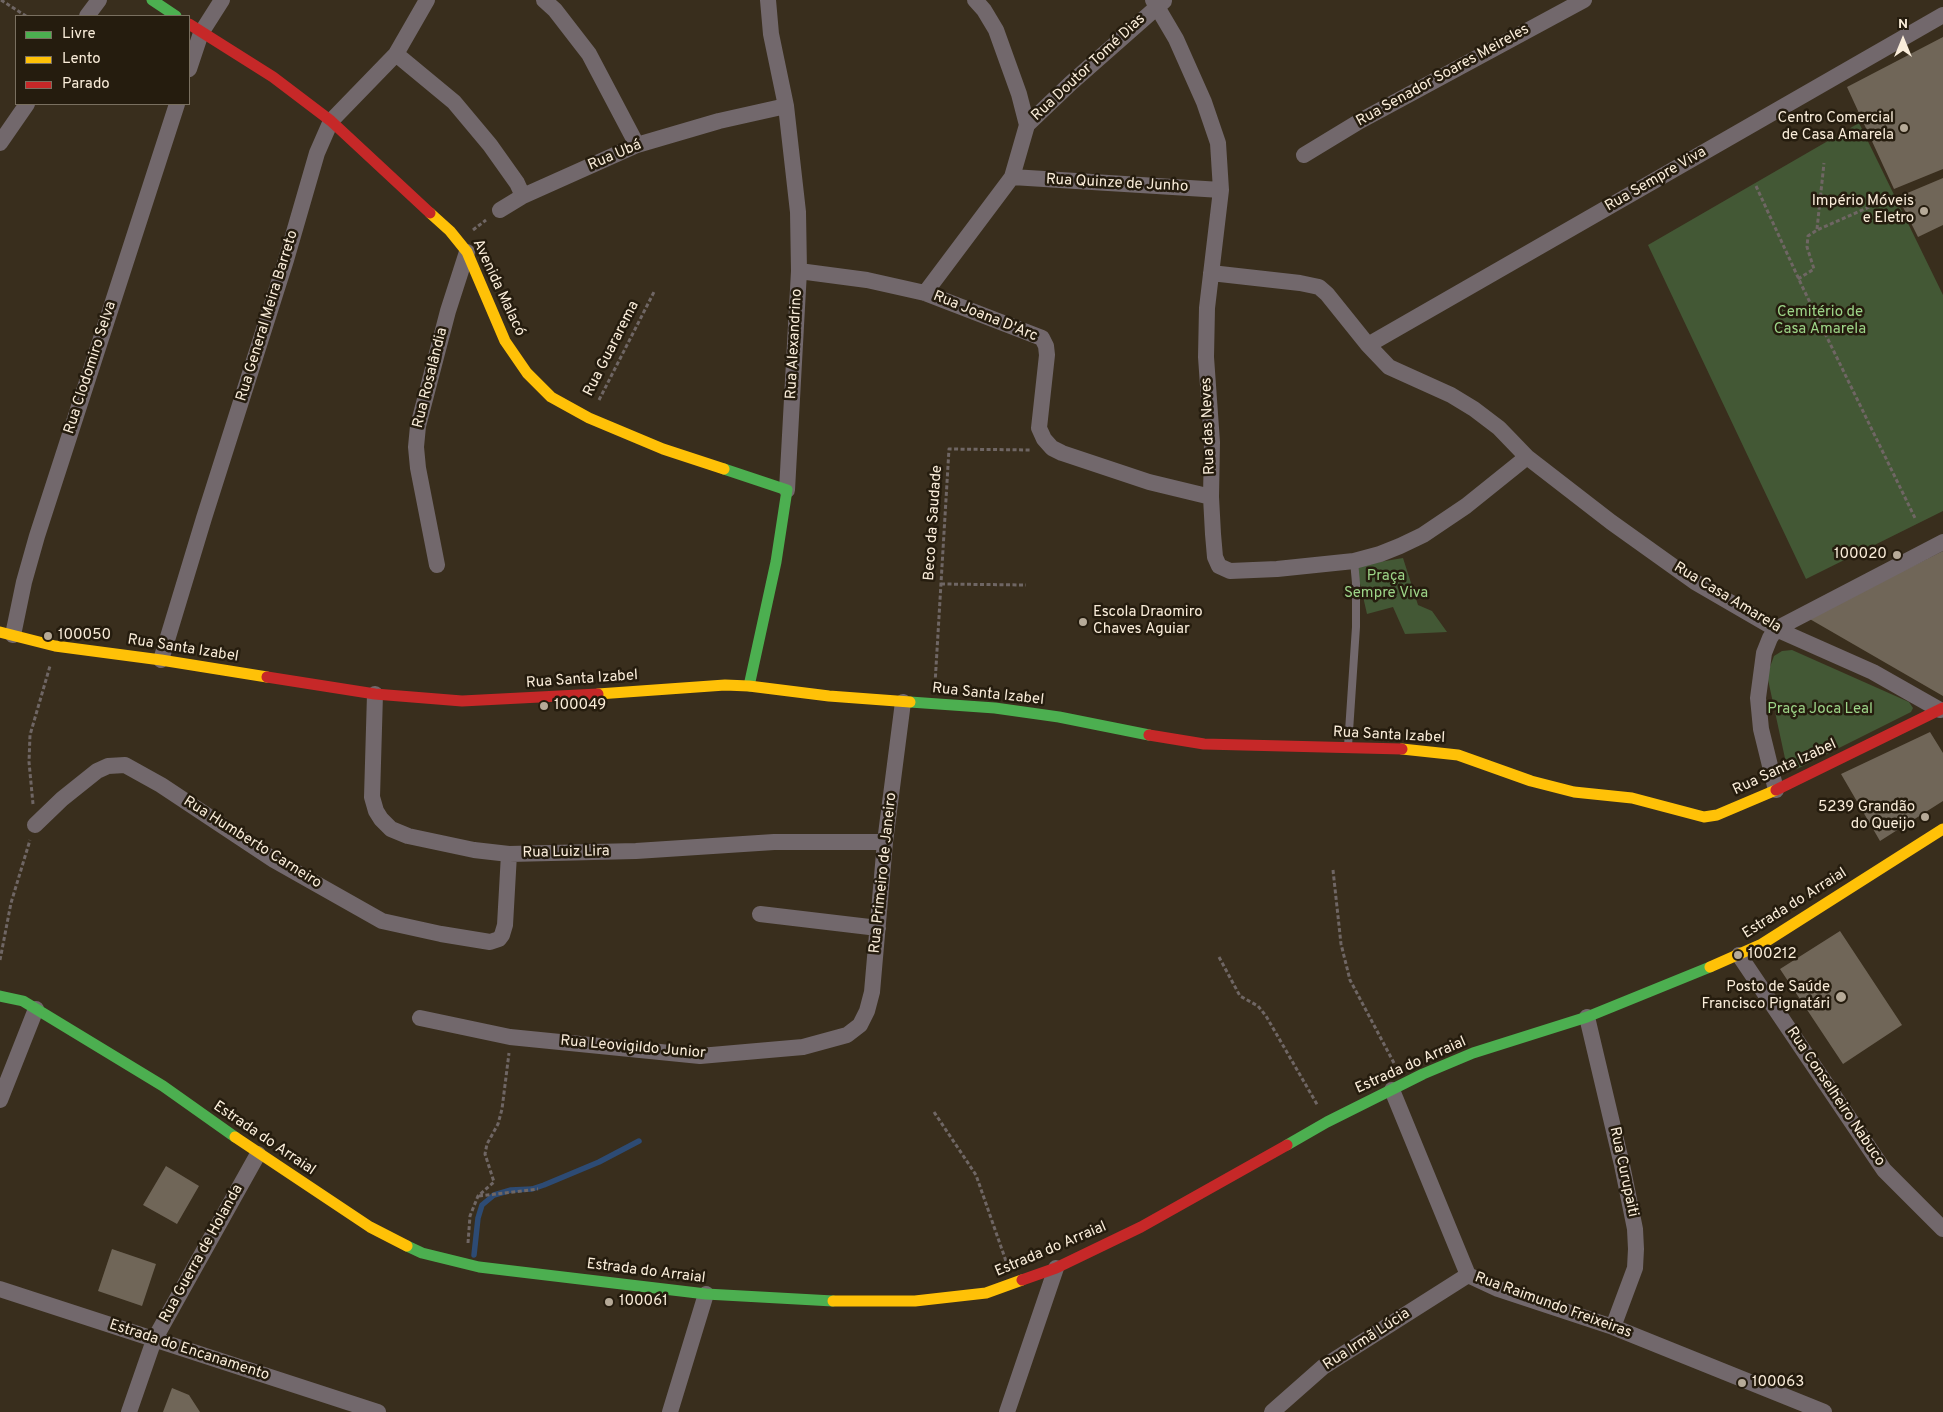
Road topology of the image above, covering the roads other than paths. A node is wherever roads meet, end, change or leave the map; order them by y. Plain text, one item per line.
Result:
1 (99, 0) edge
2 (152, 0) edge
3 (222, 0) edge
4 (427, 0) edge
5 (544, 0) edge
6 (768, 0) edge
7 (975, 0) edge
8 (1584, 0) edge
9 (1158, 2) edge
10 (89, 15) edge
11 (174, 15) edge
12 (1943, 15) edge
13 (195, 28) edge
14 (396, 54) junction
15 (190, 62) edge
16 (26, 105) edge
17 (177, 105) edge
18 (786, 106) junction
19 (331, 121) junction
20 (1027, 125) junction
21 (0, 143) edge
22 (637, 145) junction
23 (1304, 155) dead end
24 (1012, 177) junction
25 (1221, 190) junction
26 (523, 196) junction
27 (500, 210) road end
28 (463, 246) junction
29 (799, 271) junction
30 (1211, 272) junction
31 (925, 293) junction
32 (1368, 345) junction
33 (1527, 456) junction
34 (787, 490) junction
35 (1211, 498) junction
36 (1943, 542) edge
37 (1354, 561) junction
38 (437, 565) dead end
39 (1776, 629) junction
40 (6, 633) edge
41 (162, 660) junction
42 (749, 686) junction
43 (375, 694) junction
44 (903, 702) junction
45 (1942, 711) edge
46 (1348, 748) junction
47 (1776, 790) junction
48 (35, 825) dead end
49 (1943, 828) edge
50 (886, 842) junction
51 (509, 854) junction
52 (760, 914) dead end
53 (878, 928) junction
54 (1739, 955) junction
55 (0, 996) edge
56 (36, 1009) junction
57 (1587, 1016) junction
58 (420, 1018) dead end
59 (847, 1036) joint
60 (1398, 1086) junction
61 (0, 1100) edge
62 (258, 1154) junction
63 (1943, 1229) edge
64 (1056, 1268) junction
65 (1468, 1275) junction
66 (0, 1289) edge
67 (706, 1294) junction
68 (1613, 1327) junction
69 (154, 1340) junction
70 (129, 1412) edge
71 (378, 1412) edge
72 (670, 1412) edge
73 (1007, 1412) edge
74 (1272, 1412) edge
75 (1824, 1412) edge

1 - 10 street
2 - 11 street
3 - 13 street
4 - 14 street, Rua General Meira Barreto
5 - 22 street
6 - 18 street, Rua Alexandrino
7 - 20 street
8 - 23 street, Rua Senador Soares Meireles
9 - 20 street, Rua Doutor Tomé Dias
9 - 25 street, Rua das Neves
12 - 32 street, Rua Sempre Viva
13 - 15 street
13 - 19 street, Avenida Malacó
14 - 19 street, Rua General Meira Barreto
14 - 26 street
16 - 21 street
17 - 40 street, Rua Clodomiro Selva
18 - 22 street, Rua Ubá
18 - 29 street, Rua Alexandrino
19 - 28 street, Avenida Malacó
19 - 41 street, Rua General Meira Barreto
20 - 24 street, Rua Doutor Tomé Dias
22 - 26 street, Rua Ubá
24 - 25 street, Rua Quinze de Junho
24 - 31 street, Rua Doutor Tomé Dias
25 - 30 street, Rua das Neves
26 - 27 street, Rua Ubá
28 - 34 street, Avenida Malacó
28 - 38 street, Rua Rosalândia
29 - 31 street, Rua Joana D'Arc
29 - 34 street, Rua Alexandrino
30 - 32 street
30 - 35 street, Rua das Neves
31 - 35 street, Rua Joana D'Arc
32 - 33 street, Rua Casa Amarela
33 - 37 street
33 - 39 street, Rua Casa Amarela
34 - 42 street, Rua Alexandrino
35 - 37 street, Rua das Neves
36 - 39 street
37 - 46 lane
39 - 45 street, Rua Casa Amarela
39 - 47 street
40 - 41 street, Rua Santa Izabel
41 - 43 street, Rua Santa Izabel
42 - 43 street, Rua Santa Izabel
42 - 44 street, Rua Santa Izabel
43 - 51 street, Rua Luiz Lira
44 - 46 street, Rua Santa Izabel
44 - 50 street, Rua Primeiro de Janeiro
45 - 47 street, Rua Santa Izabel
46 - 47 street, Rua Santa Izabel
48 - 51 street, Rua Humberto Carneiro
49 - 54 street, Estrada do Arraial
50 - 51 street, Rua Luiz Lira
50 - 53 street, Rua Primeiro de Janeiro
52 - 53 street
53 - 59 street, Rua Primeiro de Janeiro
54 - 57 street, Estrada do Arraial
54 - 63 street, Rua Conselheiro Nabuco
55 - 56 street, Estrada do Arraial
56 - 61 street
56 - 62 street, Estrada do Arraial
57 - 60 street, Estrada do Arraial
57 - 68 street, Rua Curupaiti
58 - 59 street, Rua Leovigildo Junior
60 - 64 street, Estrada do Arraial
60 - 65 street, Rua Raimundo Freixeiras
62 - 67 street, Estrada do Arraial
62 - 69 street, Rua Guerra de Holanda
64 - 67 street, Estrada do Arraial
64 - 73 street
65 - 68 street, Rua Raimundo Freixeiras
65 - 74 street, Rua Irmã Lúcia
66 - 69 street, Estrada do Encanamento
67 - 72 street
68 - 75 street, Rua Raimundo Freixeiras
69 - 70 street, Rua Guerra de Holanda
69 - 71 street, Estrada do Encanamento

